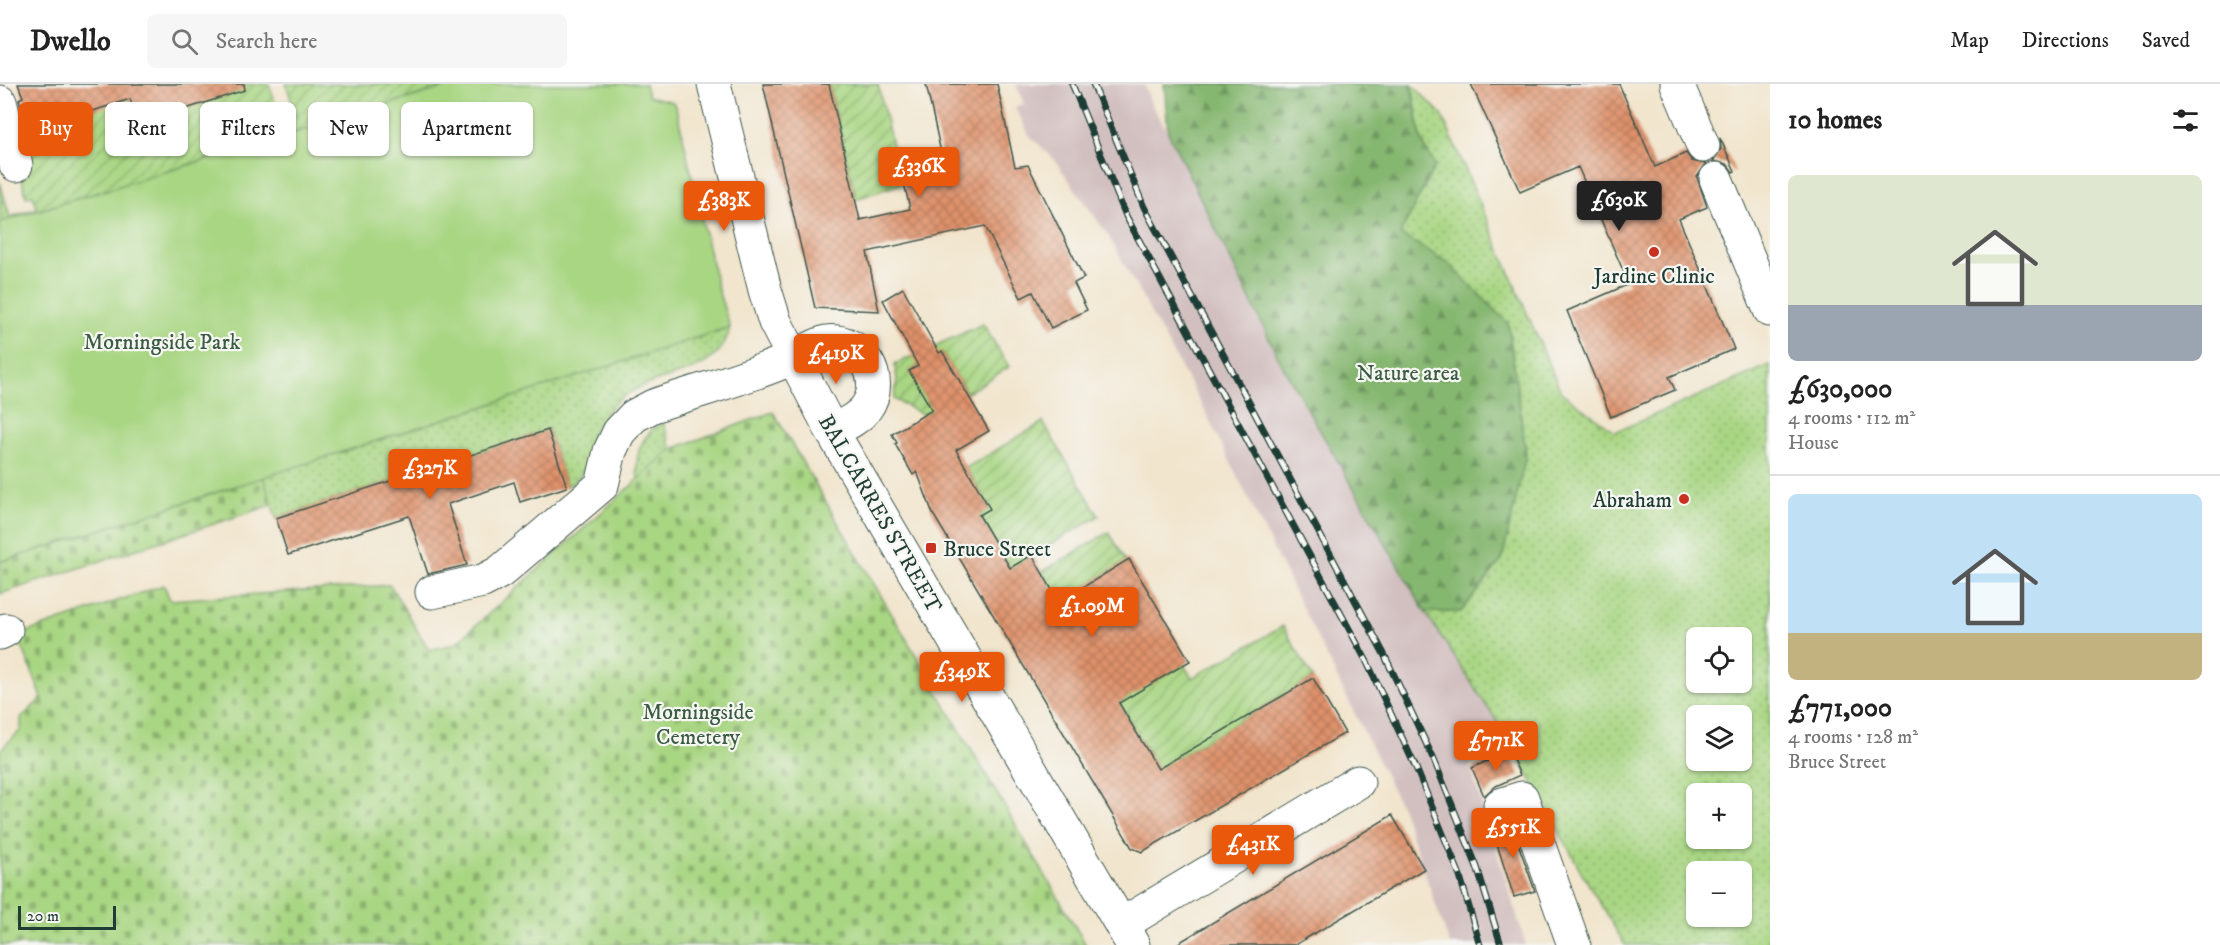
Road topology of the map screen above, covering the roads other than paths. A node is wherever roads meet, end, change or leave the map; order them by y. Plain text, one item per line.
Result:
1 (714, 84) edge
2 (1677, 84) edge
3 (0, 102) edge
4 (1702, 146) dead end
5 (16, 165) dead end
6 (1716, 179) dead end
7 (1770, 310) edge
8 (794, 358) junction
9 (832, 432) junction
10 (432, 592) dead end
11 (1358, 782) dead end
12 (1500, 805) dead end
13 (1127, 935) edge
14 (1574, 945) edge

1 - 8 street, BALCARRES STREET
2 - 4 street
3 - 5 street
6 - 7 street
8 - 9 street, BALCARRES STREET
8 - 9 street
8 - 10 street
9 - 13 street, BALCARRES STREET
11 - 13 street
12 - 14 street

